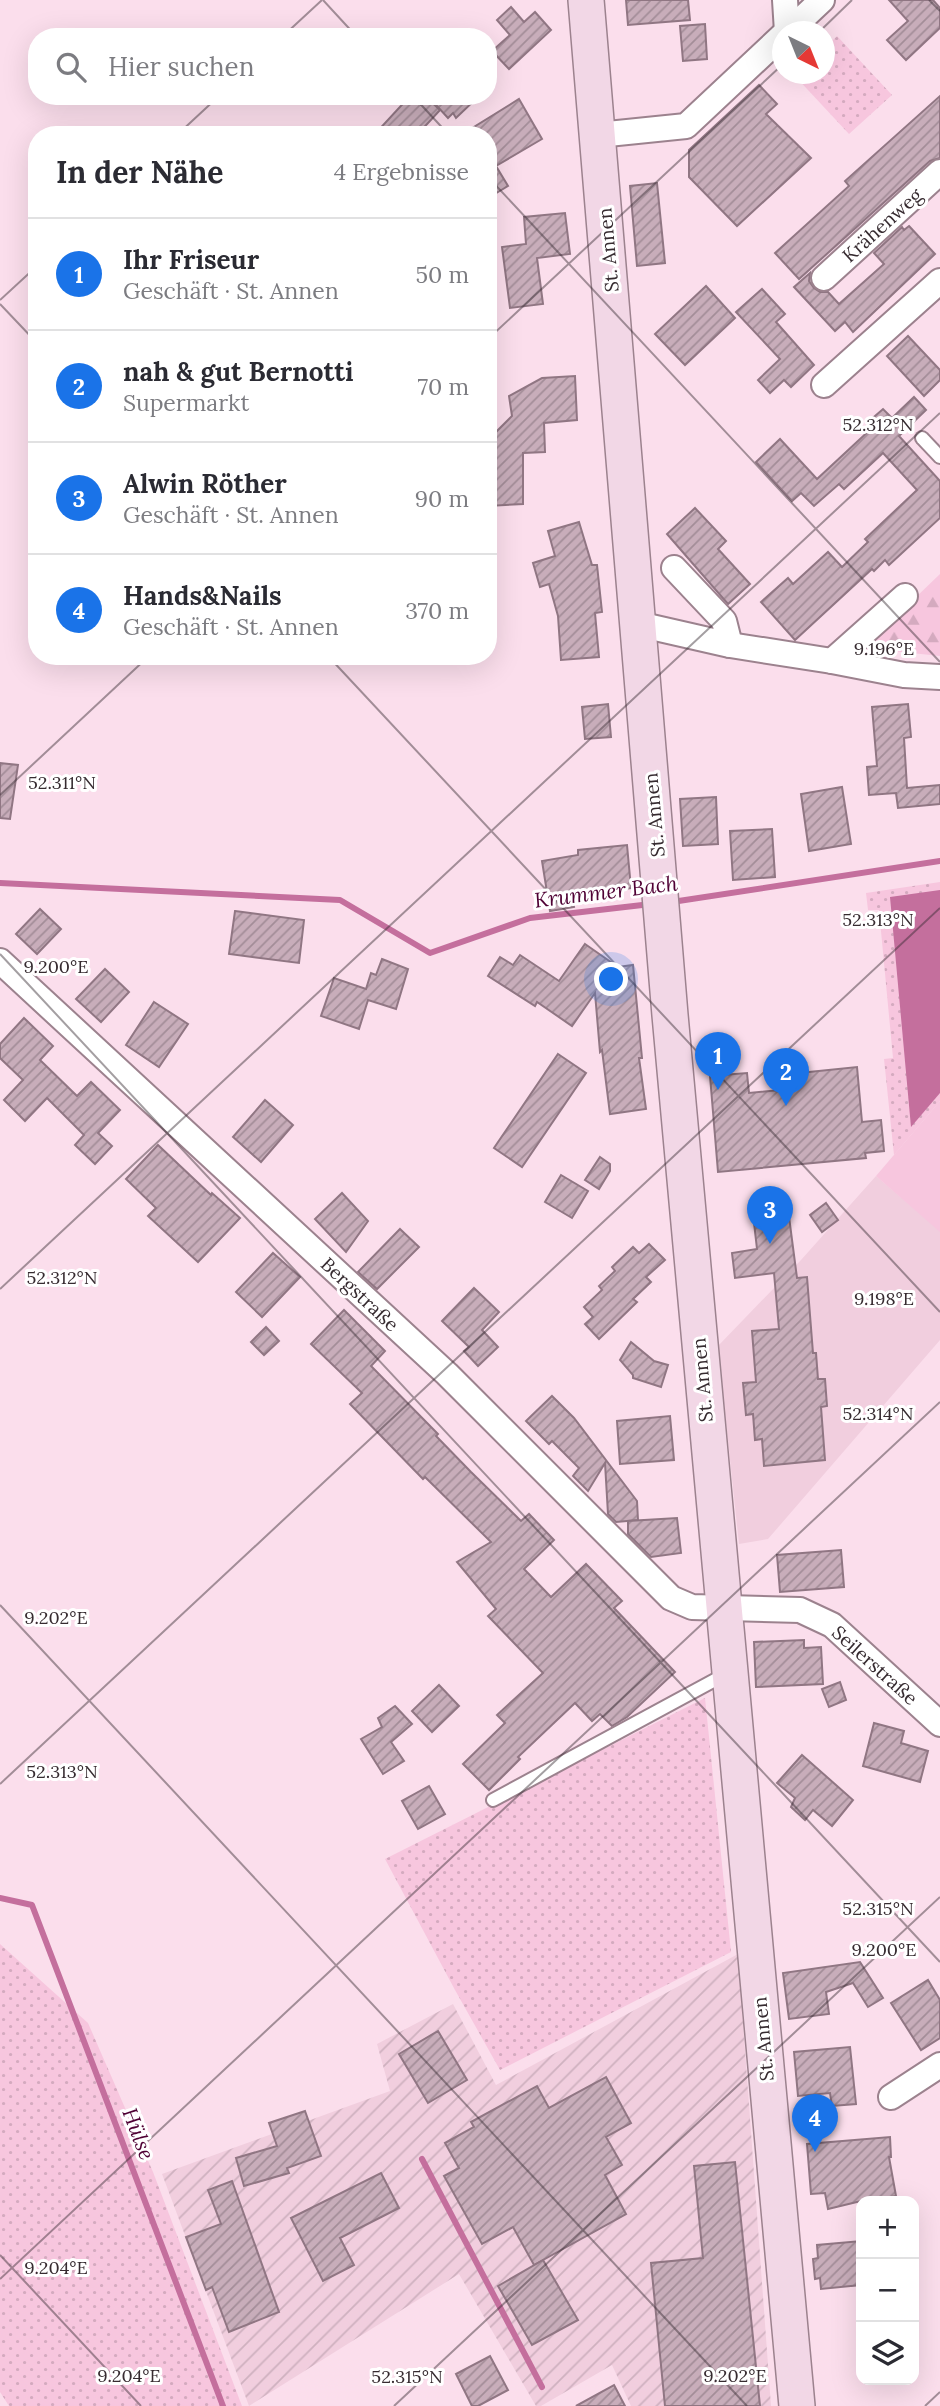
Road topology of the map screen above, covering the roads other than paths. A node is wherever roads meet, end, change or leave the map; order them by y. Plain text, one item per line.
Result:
1 (586, 0) edge
2 (785, 0) edge
3 (822, 0) edge
4 (786, 21) edge
5 (799, 21) edge
6 (772, 45) edge
7 (598, 135) junction
8 (940, 173) edge
9 (824, 278) dead end
10 (940, 281) edge
11 (824, 385) dead end
12 (922, 438) dead end
13 (940, 457) edge
14 (674, 568) dead end
15 (905, 596) dead end
16 (638, 624) junction
17 (730, 645) junction
18 (832, 661) junction
19 (940, 677) edge
20 (0, 961) edge
21 (723, 1608) junction
22 (729, 1672) junction
23 (940, 1724) edge
24 (493, 1800) dead end
25 (940, 2065) edge
26 (891, 2096) dead end
27 (797, 2406) edge

1 - 7 main road, St. Annen
2 - 4 street
3 - 5 street
6 - 7 street
7 - 16 main road, St. Annen
8 - 9 street, Krähenweg
10 - 11 street
12 - 13 lane
14 - 17 street
15 - 18 street
16 - 17 street
16 - 21 main road, St. Annen
17 - 18 street
18 - 19 street
20 - 21 street, Bergstraße
21 - 22 main road, St. Annen
21 - 23 street, Seilerstraße
22 - 24 lane
22 - 27 main road, St. Annen
25 - 26 street

